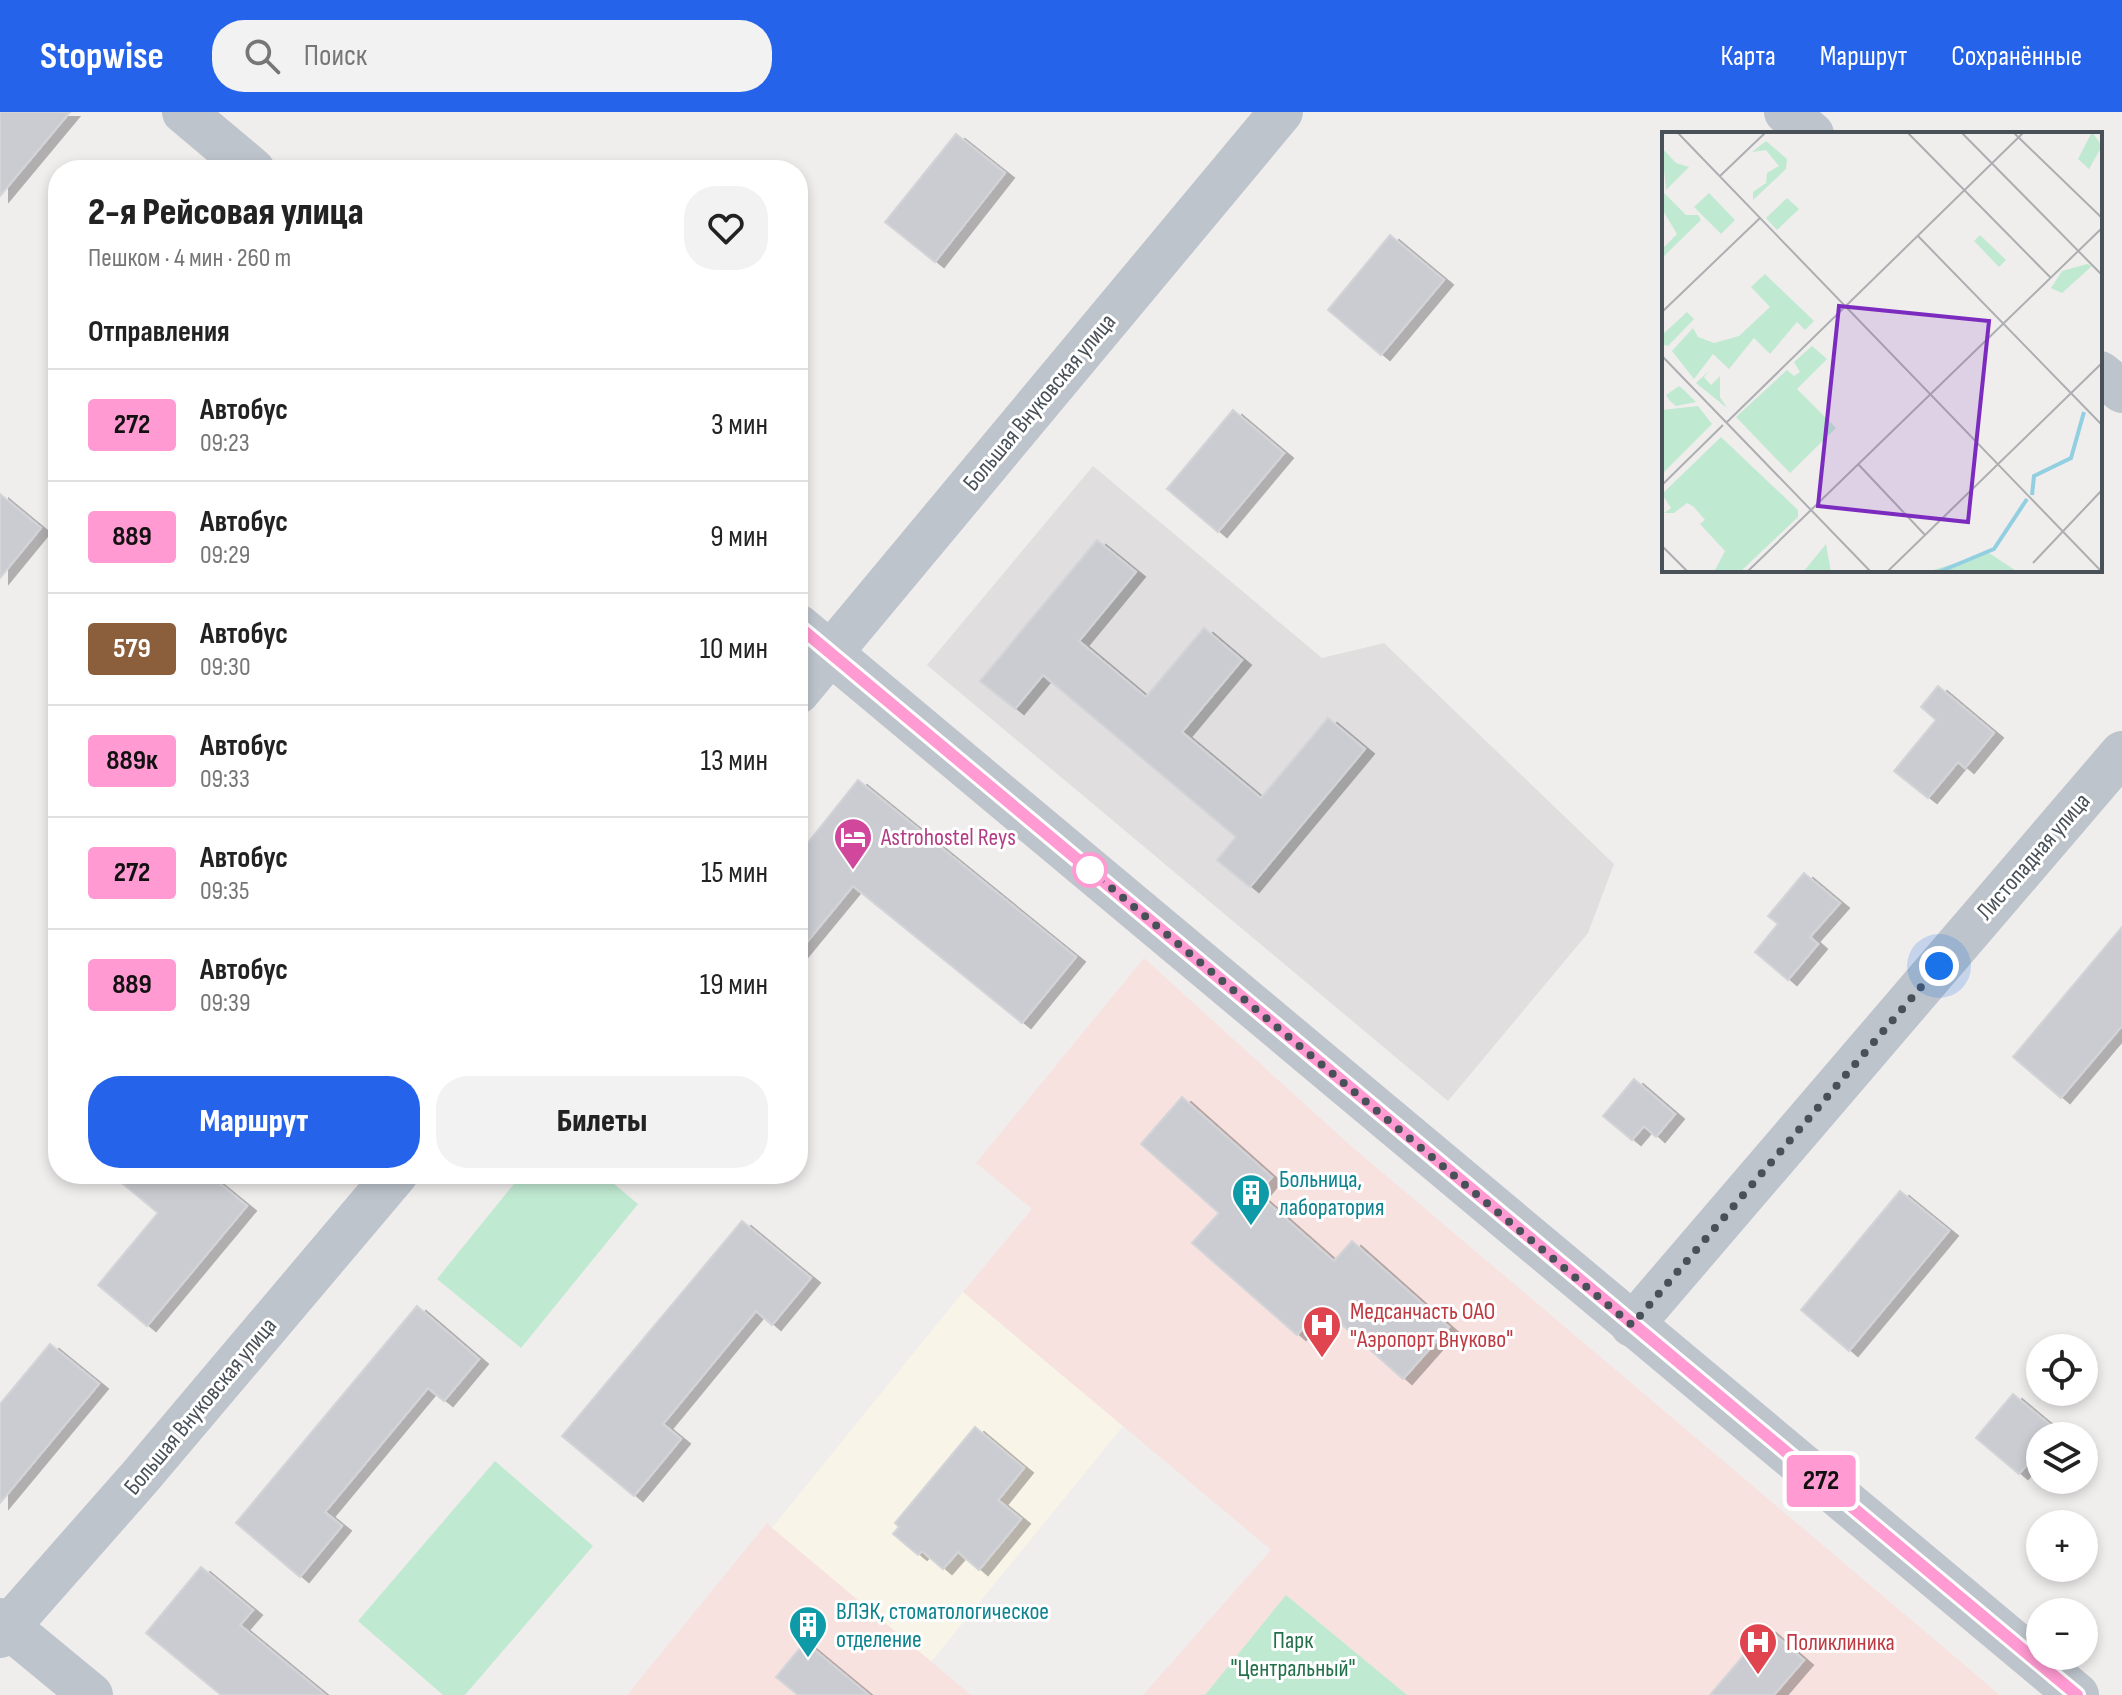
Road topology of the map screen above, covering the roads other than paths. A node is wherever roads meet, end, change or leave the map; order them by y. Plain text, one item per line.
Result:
1 (184, 112) edge
2 (1281, 112) edge
3 (1786, 112) edge
4 (1810, 132) edge
5 (241, 160) edge
6 (2102, 375) edge
7 (2122, 391) edge
8 (814, 639) edge
9 (808, 659) edge
10 (2122, 753) edge
11 (388, 1184) edge
12 (1632, 1325) junction
13 (3, 1628) edge
14 (91, 1695) edge
15 (2077, 1695) edge

1 - 5 street
2 - 8 street, Большая Внуковская улица
3 - 4 street
6 - 7 street
8 - 9 street, Большая Внуковская улица
8 - 12 street
10 - 12 street, Листопадная улица
11 - 13 street, Большая Внуковская улица
12 - 15 street
13 - 14 street

